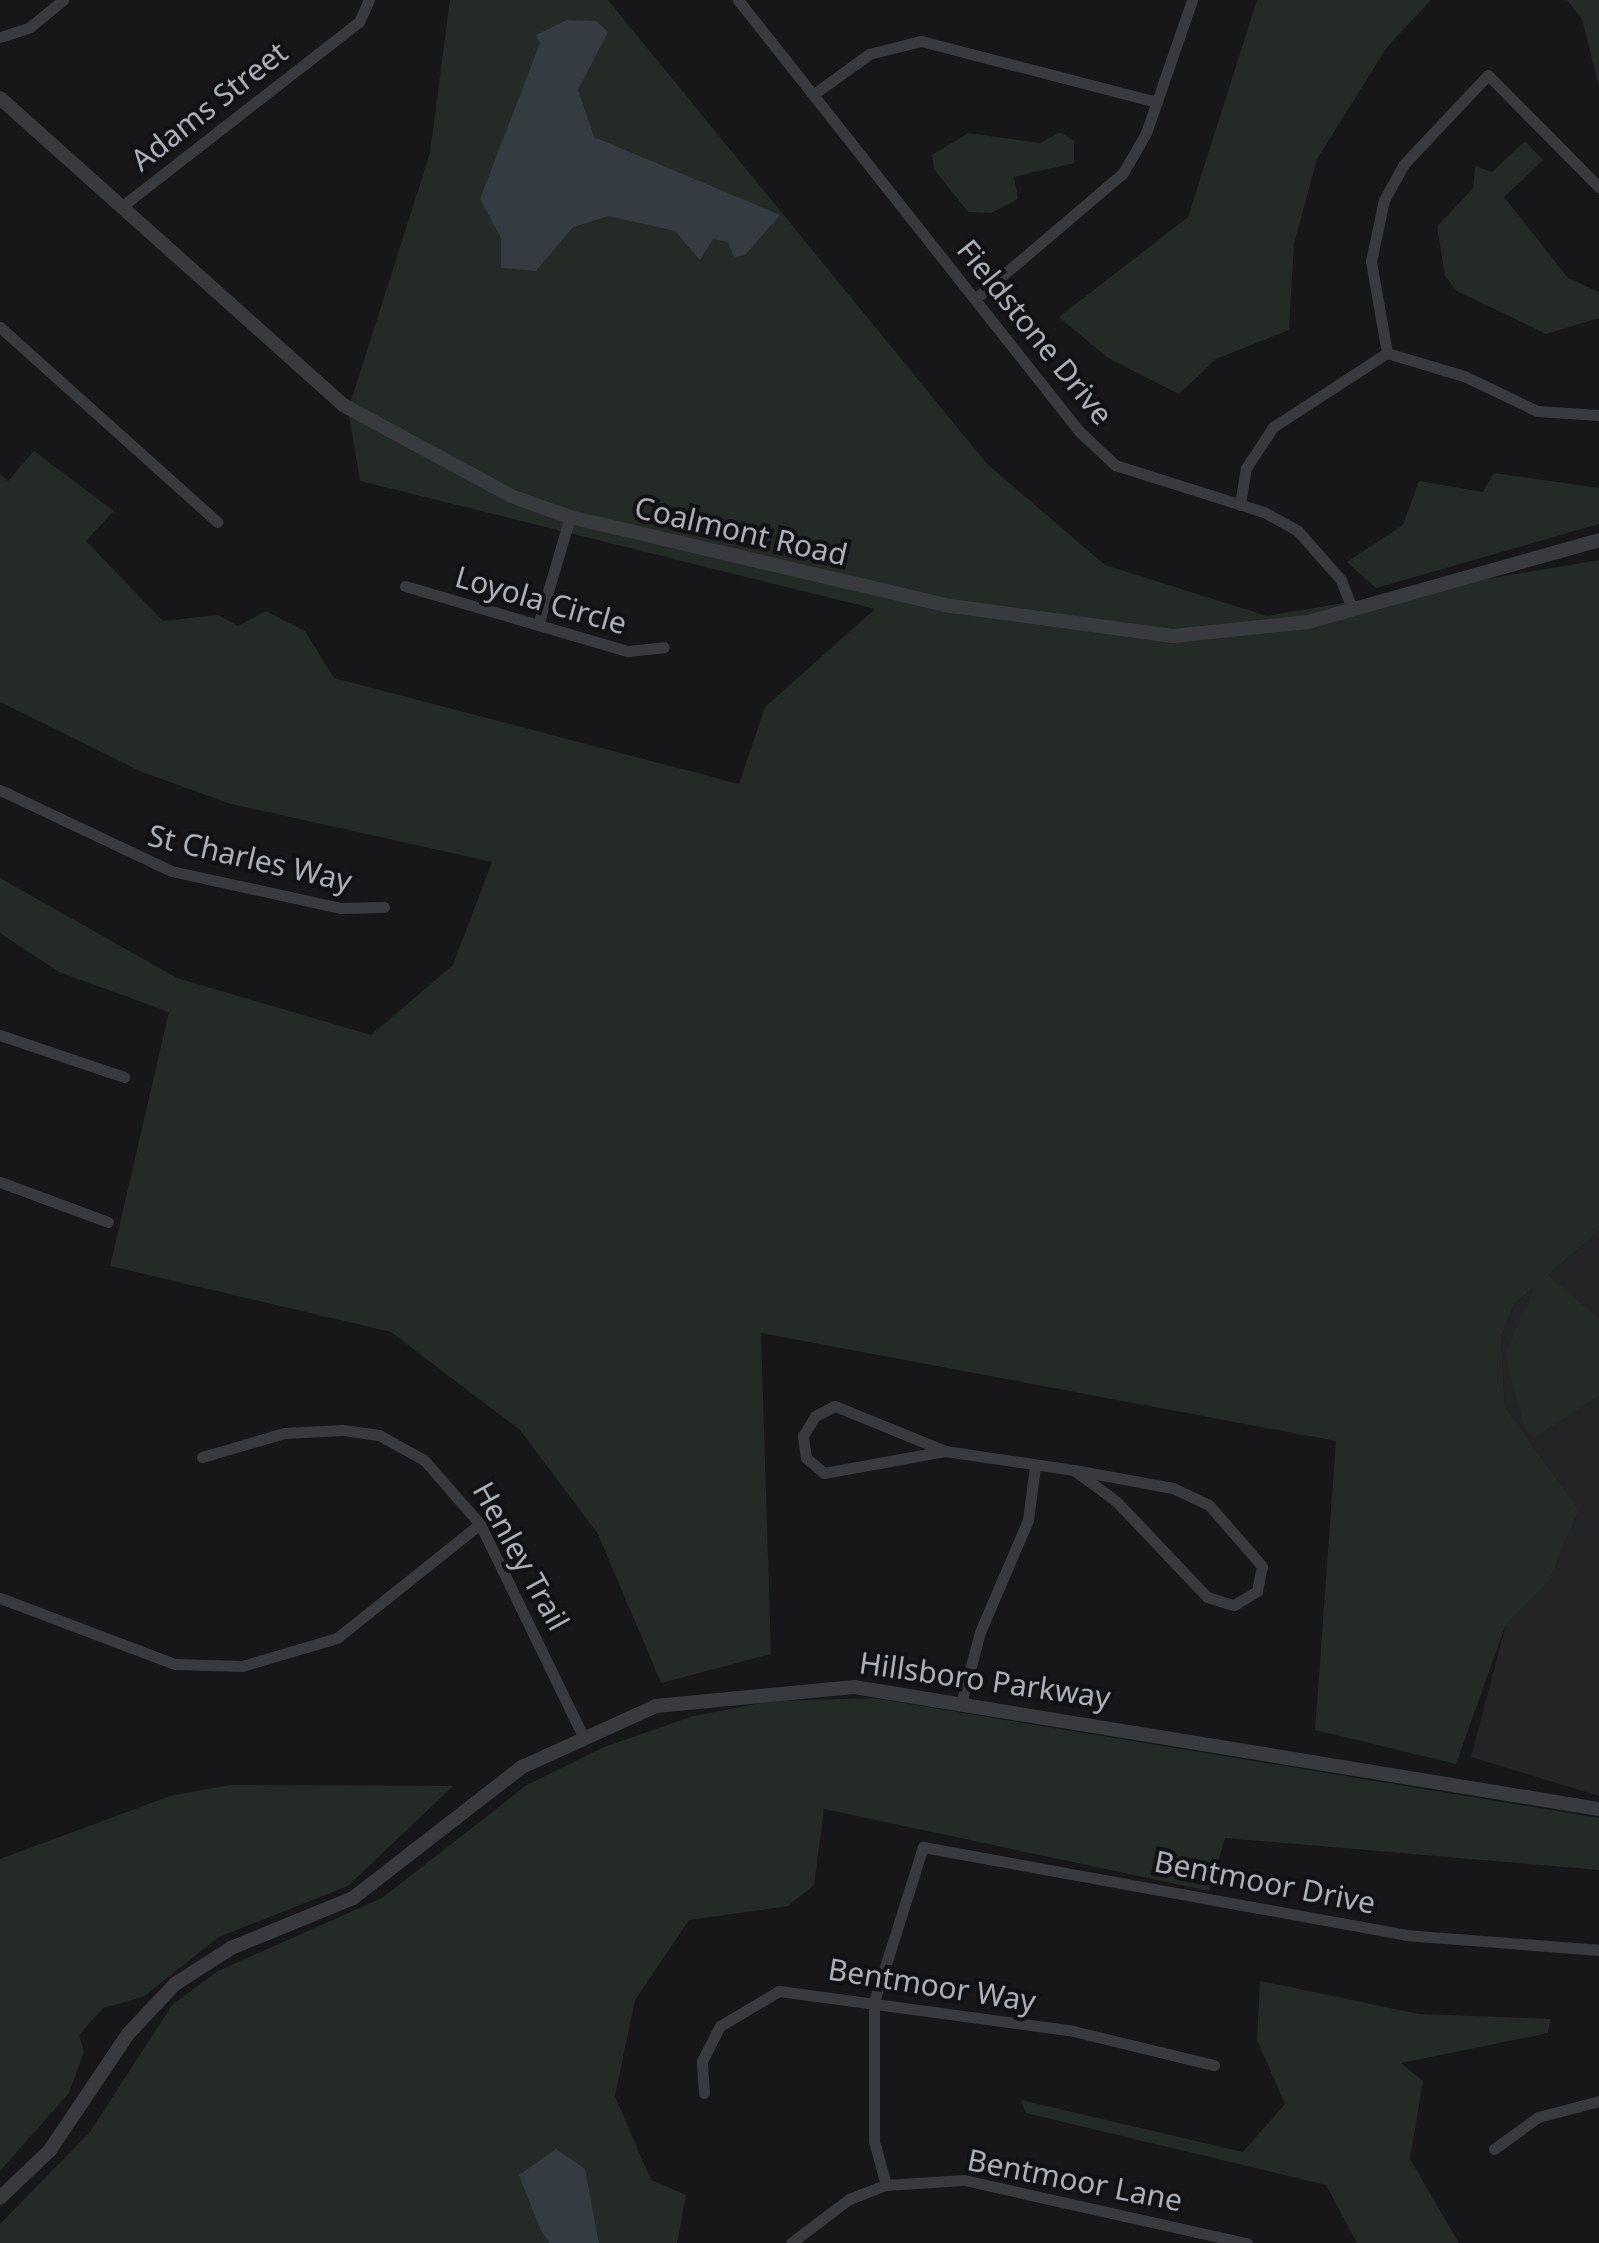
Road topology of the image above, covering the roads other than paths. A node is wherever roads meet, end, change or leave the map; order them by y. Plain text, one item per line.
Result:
1 (64, 0) edge
2 (738, 0) edge
3 (1192, 0) edge
4 (369, 2) edge
5 (0, 37) edge
6 (814, 94) junction
7 (0, 98) edge
8 (1157, 102) junction
9 (1599, 187) edge
10 (120, 207) junction
11 (975, 299) junction
12 (0, 327) edge
13 (1388, 352) junction
14 (1599, 415) edge
15 (1240, 505) junction
16 (570, 517) junction
17 (217, 522) dead end
18 (1599, 540) edge
19 (405, 586) dead end
20 (1352, 608) junction
21 (538, 625) junction
22 (664, 647) dead end
23 (0, 790) edge
24 (384, 906) dead end
25 (0, 1035) edge
26 (124, 1077) dead end
27 (0, 1182) edge
28 (108, 1222) dead end
29 (945, 1451) dead end
30 (202, 1457) dead end
31 (1036, 1467) junction
32 (1074, 1470) junction
33 (480, 1524) junction
34 (0, 1598) edge
35 (962, 1700) junction
36 (582, 1734) junction
37 (1599, 1810) edge
38 (1599, 1950) edge
39 (874, 2002) junction
40 (1214, 2065) dead end
41 (704, 2093) dead end
42 (1599, 2101) edge
43 (1494, 2149) dead end
44 (886, 2185) junction
45 (0, 2198) edge
46 (790, 2243) edge
47 (1247, 2243) edge

1 - 5 street
2 - 6 street, Fieldstone Drive
3 - 8 street
4 - 10 street, Adams Street
6 - 8 street
6 - 11 street, Fieldstone Drive
7 - 10 street, Coalmont Road
8 - 11 street
9 - 13 street
10 - 16 street, Coalmont Road
11 - 15 street, Fieldstone Drive
12 - 17 street
13 - 14 street
13 - 15 street
15 - 20 street, Fieldstone Drive
16 - 20 street, Coalmont Road
16 - 21 street
18 - 20 street, Coalmont Road
19 - 21 street, Loyola Circle
21 - 22 street, Loyola Circle
23 - 24 street, St Charles Way
25 - 26 street
27 - 28 street
29 - 31 street
30 - 33 street, Henley Trail
31 - 32 street
31 - 35 street
32 - 32 street
33 - 34 street
33 - 36 street, Henley Trail
35 - 36 street, Hillsboro Parkway
35 - 37 street, Hillsboro Parkway
36 - 45 street, Hillsboro Parkway
38 - 39 street, Bentmoor Drive
39 - 40 street, Bentmoor Way
39 - 41 street, Bentmoor Way
39 - 44 street
42 - 43 street
44 - 46 street, Bentmoor Lane
44 - 47 street, Bentmoor Lane

